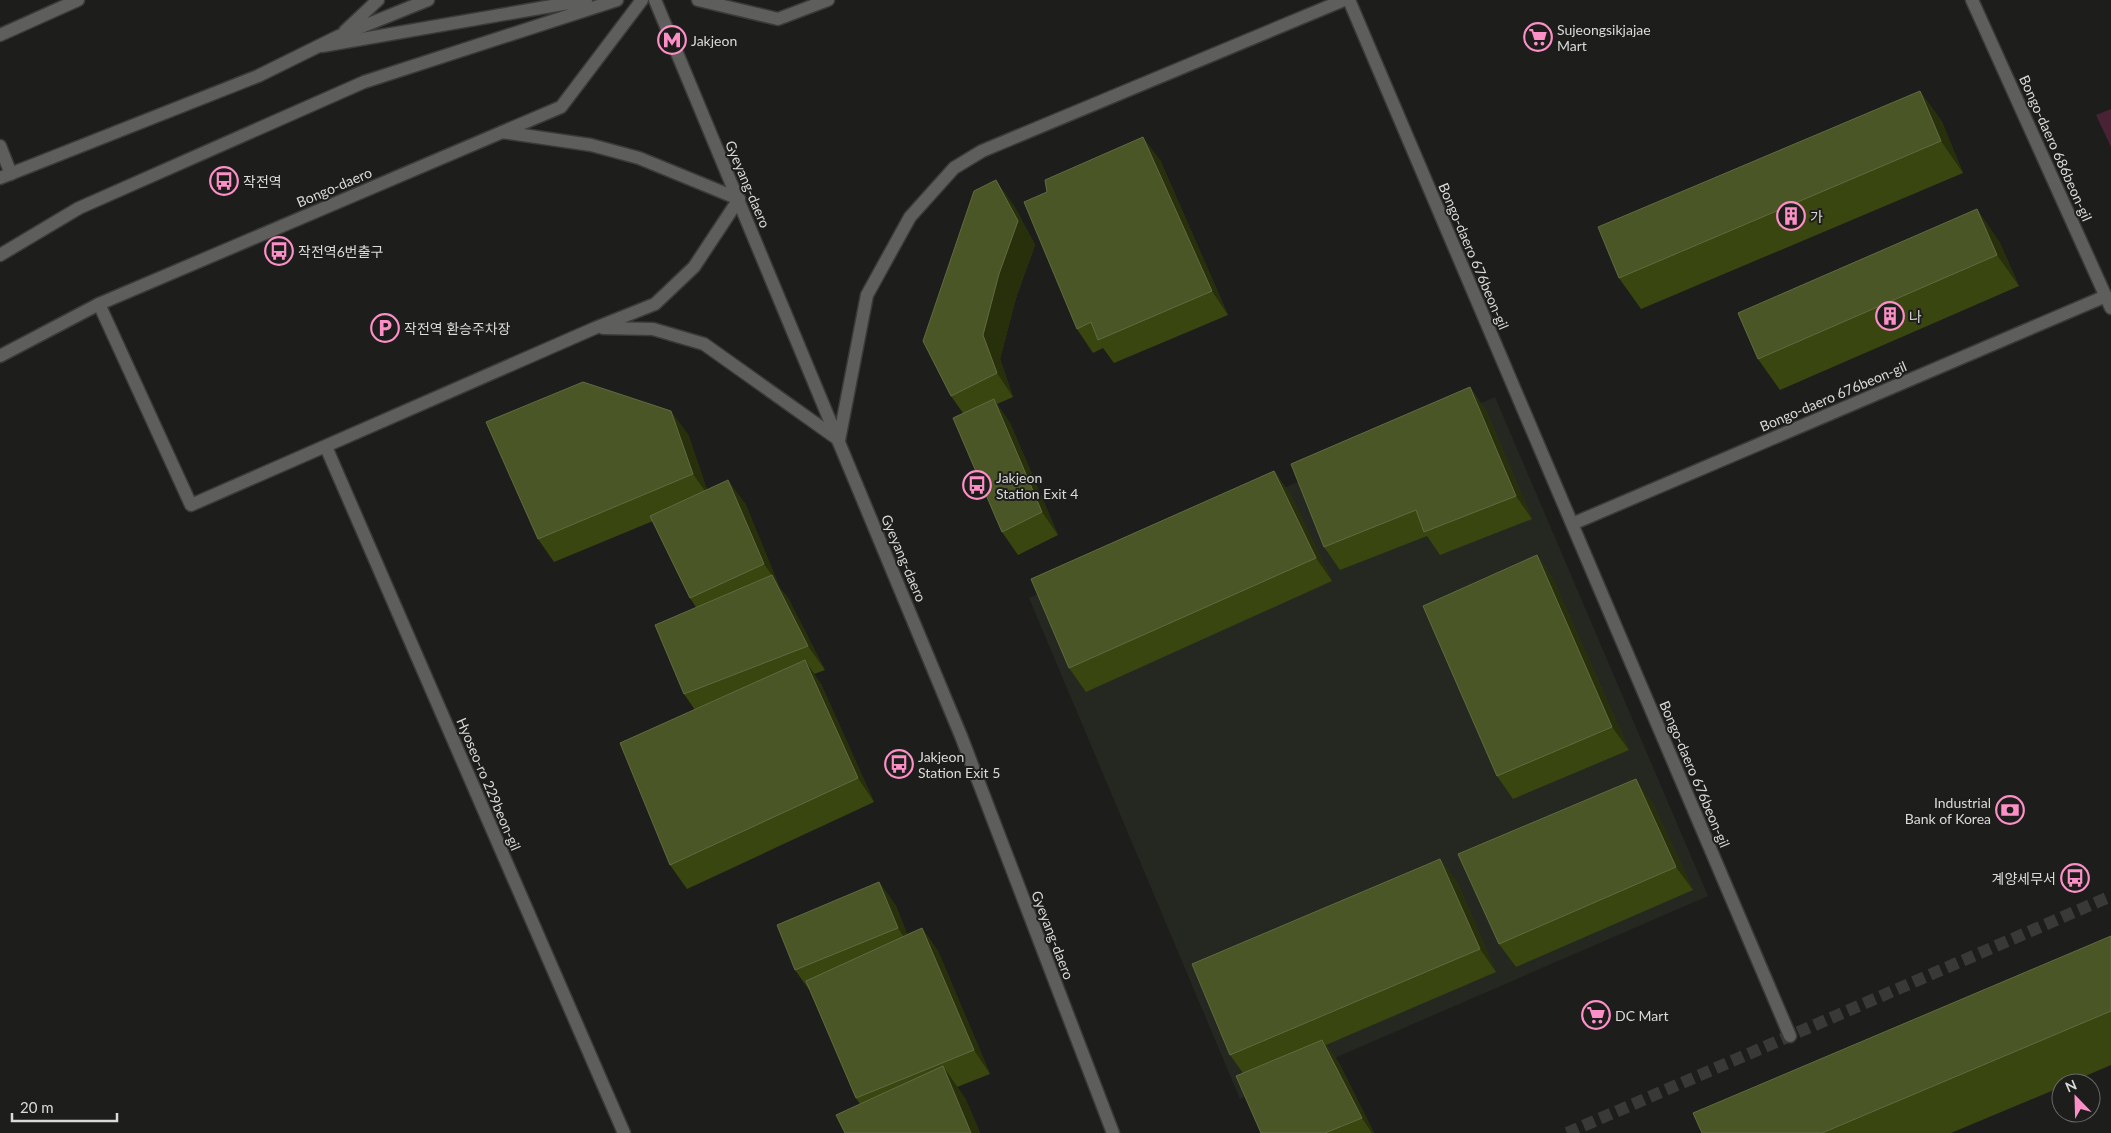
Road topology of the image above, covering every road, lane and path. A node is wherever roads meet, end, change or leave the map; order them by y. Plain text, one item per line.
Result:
1 (78, 0) edge
2 (378, 0) edge
3 (428, 0) edge
4 (586, 0) edge
5 (617, 0) edge
6 (642, 0) edge
7 (655, 0) edge
8 (698, 0) edge
9 (828, 0) edge
10 (1344, 0) edge
11 (1349, 0) edge
12 (1972, 0) edge
13 (0, 35) edge
14 (339, 36) junction
15 (318, 47) junction
16 (502, 132) junction
17 (0, 146) edge
18 (5, 176) edge
19 (739, 200) junction
20 (0, 255) edge
21 (2106, 296) junction
22 (99, 304) junction
23 (2111, 308) edge
24 (595, 328) junction
25 (0, 356) edge
26 (839, 440) junction
27 (326, 447) junction
28 (1572, 524) junction
29 (1790, 1036) dead end
30 (624, 1133) edge
31 (1113, 1133) edge

1 - 13 street
2 - 14 street
3 - 14 street
4 - 15 street
5 - 20 street
6 - 16 street, Bongo-daero
7 - 19 street, Gyeyang-daero
8 - 9 street
10 - 26 street
11 - 28 street, Bongo-daero 676beon-gil
12 - 21 street, Bongo-daero 686beon-gil
14 - 15 street
15 - 18 street
16 - 19 street
16 - 22 street, Bongo-daero
17 - 18 street
19 - 24 street
19 - 26 street, Gyeyang-daero
21 - 23 street, Bongo-daero 686beon-gil
21 - 28 street, Bongo-daero 676beon-gil
22 - 25 street, Bongo-daero
22 - 27 street
24 - 26 street
24 - 27 street
26 - 31 street, Gyeyang-daero
27 - 30 street, Hyoseo-ro 229beon-gil
28 - 29 street, Bongo-daero 676beon-gil

